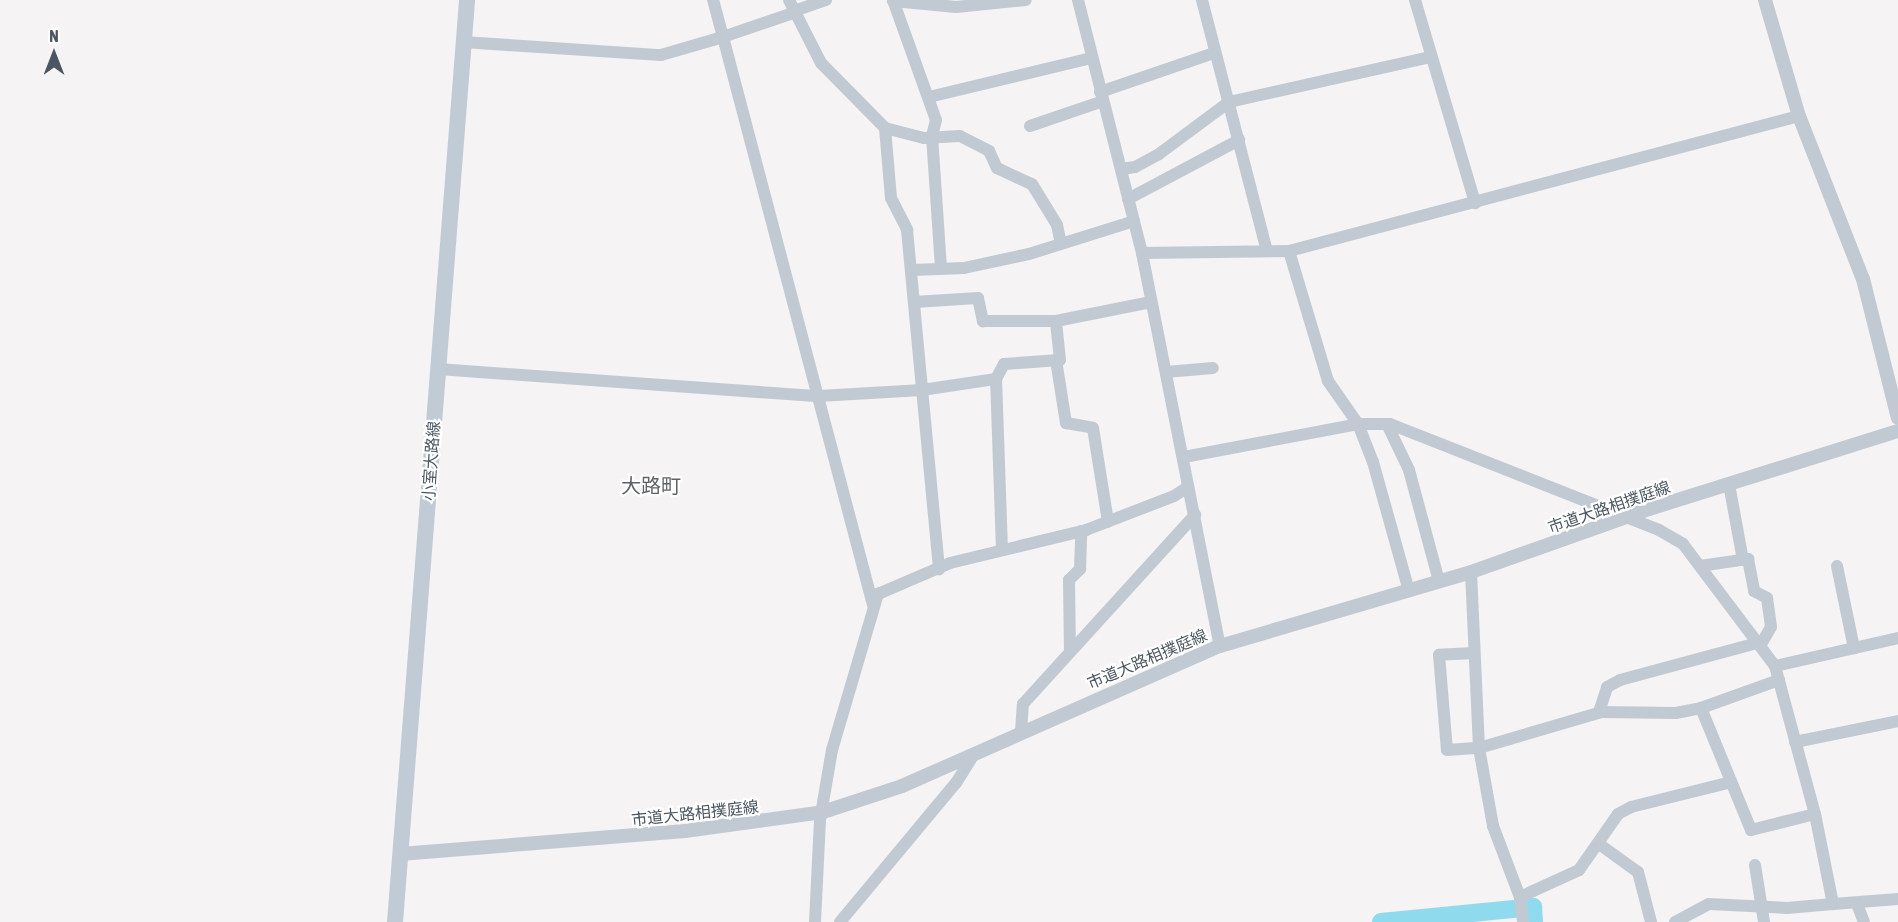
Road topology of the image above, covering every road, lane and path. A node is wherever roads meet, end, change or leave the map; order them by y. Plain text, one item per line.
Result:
1 (467, 0) edge
2 (713, 0) edge
3 (826, 0) edge
4 (893, 0) edge
5 (1026, 0) edge
6 (1078, 0) edge
7 (1202, 0) edge
8 (1415, 0) edge
9 (1765, 0) edge
10 (793, 8) edge
11 (723, 37) junction
12 (464, 42) junction
13 (1214, 53) junction
14 (1431, 57) junction
15 (1092, 58) junction
16 (1101, 96) junction
17 (929, 97) junction
18 (1229, 102) junction
19 (1799, 116) junction
20 (1030, 126) dead end
21 (885, 128) junction
22 (932, 136) junction
23 (1239, 140) junction
24 (1121, 169) junction
25 (1128, 200) junction
26 (1475, 203) junction
27 (1134, 221) junction
28 (1061, 244) junction
29 (1267, 250) junction
30 (1289, 250) junction
31 (1142, 253) junction
32 (941, 269) junction
33 (912, 270) junction
34 (914, 302) junction
35 (1151, 302) junction
36 (1056, 321) junction
37 (1056, 360) junction
38 (1213, 368) dead end
39 (438, 369) junction
40 (1166, 372) junction
41 (996, 379) junction
42 (922, 390) junction
43 (819, 396) junction
44 (1898, 418) edge
45 (1358, 424) junction
46 (1387, 424) junction
47 (1898, 431) edge
48 (1184, 457) junction
49 (1729, 484) junction
50 (1188, 486) junction
51 (1195, 515) junction
52 (1625, 518) junction
53 (1108, 522) junction
54 (1081, 531) junction
55 (1002, 550) junction
56 (1743, 560) junction
57 (1700, 566) junction
58 (1837, 566) dead end
59 (939, 569) junction
60 (1471, 572) junction
61 (1439, 581) junction
62 (1409, 591) junction
63 (873, 605) junction
64 (1898, 638) edge
65 (1759, 645) junction
66 (1220, 646) junction
67 (1854, 648) junction
68 (1070, 652) junction
69 (1474, 653) junction
70 (1775, 666) junction
71 (1779, 680) junction
72 (1701, 708) junction
73 (1599, 712) junction
74 (1898, 721) edge
75 (1020, 731) junction
76 (1795, 741) junction
77 (1479, 748) junction
78 (973, 756) junction
79 (1731, 782) junction
80 (823, 812) junction
81 (1815, 814) junction
82 (1599, 844) junction
83 (400, 854) junction
84 (1755, 865) dead end
85 (1520, 899) junction
86 (1898, 899) edge
87 (1833, 904) junction
88 (1857, 904) junction
89 (1761, 906) junction
90 (1523, 919) edge
91 (395, 922) edge
92 (815, 922) edge
93 (840, 922) edge
94 (1651, 922) edge
95 (1675, 922) edge
96 (1764, 922) edge
97 (1864, 922) edge

1 - 12 main road, 小室大路線
2 - 11 street
3 - 10 street
4 - 5 street
4 - 17 street
6 - 15 street
7 - 13 street
8 - 14 street
9 - 19 street
10 - 11 street
10 - 21 street
11 - 12 street
11 - 43 street
12 - 39 main road, 小室大路線
13 - 16 street
13 - 18 street
14 - 18 street
14 - 26 street
15 - 16 street
15 - 17 street
16 - 20 street
16 - 24 street
17 - 22 street
18 - 23 street
18 - 24 street
19 - 26 street
19 - 44 street
21 - 22 street
21 - 33 street
22 - 28 street
22 - 32 street
23 - 25 street
23 - 29 street
24 - 25 street
25 - 27 street
26 - 30 street
27 - 28 street
27 - 31 street
28 - 32 street
29 - 30 street
29 - 31 street
30 - 45 street
31 - 35 street
32 - 33 street
33 - 34 street
34 - 36 street
34 - 42 street
35 - 36 street
35 - 40 street
36 - 37 street
37 - 41 street
37 - 53 street
38 - 40 street
39 - 43 street
39 - 83 main road, 小室大路線
40 - 48 street
41 - 42 street
41 - 55 street
42 - 43 street
42 - 59 street
43 - 63 street
45 - 46 street
45 - 48 street
45 - 62 street
46 - 52 street
46 - 61 street
47 - 49 street, 市道大路相撲庭線
48 - 50 street
49 - 52 street, 市道大路相撲庭線
49 - 56 street
50 - 51 street
50 - 53 street
51 - 66 street
51 - 68 street
52 - 57 street
52 - 60 street, 市道大路相撲庭線
53 - 54 street
54 - 55 street
54 - 68 street
55 - 59 street
56 - 57 street
56 - 65 street
57 - 65 street
58 - 67 street
59 - 63 street
60 - 61 street, 市道大路相撲庭線
60 - 69 street
61 - 62 street, 市道大路相撲庭線
62 - 66 street, 市道大路相撲庭線
63 - 80 street
64 - 67 street
65 - 70 street
65 - 73 street
66 - 75 street, 市道大路相撲庭線
67 - 70 street
68 - 75 street
69 - 77 street
69 - 77 street
70 - 71 street
71 - 72 street
71 - 76 street
72 - 73 street
72 - 79 street
73 - 77 street
74 - 76 street
75 - 78 street, 市道大路相撲庭線
76 - 81 street
77 - 85 street
78 - 80 street, 市道大路相撲庭線
78 - 93 street
79 - 81 street
79 - 82 street
80 - 83 street, 市道大路相撲庭線
80 - 92 street
81 - 87 street
82 - 85 street
82 - 94 street
83 - 91 main road, 小室大路線
84 - 89 street
85 - 90 street
86 - 88 street
87 - 88 street
87 - 89 street
88 - 97 street
89 - 95 street
89 - 96 street

